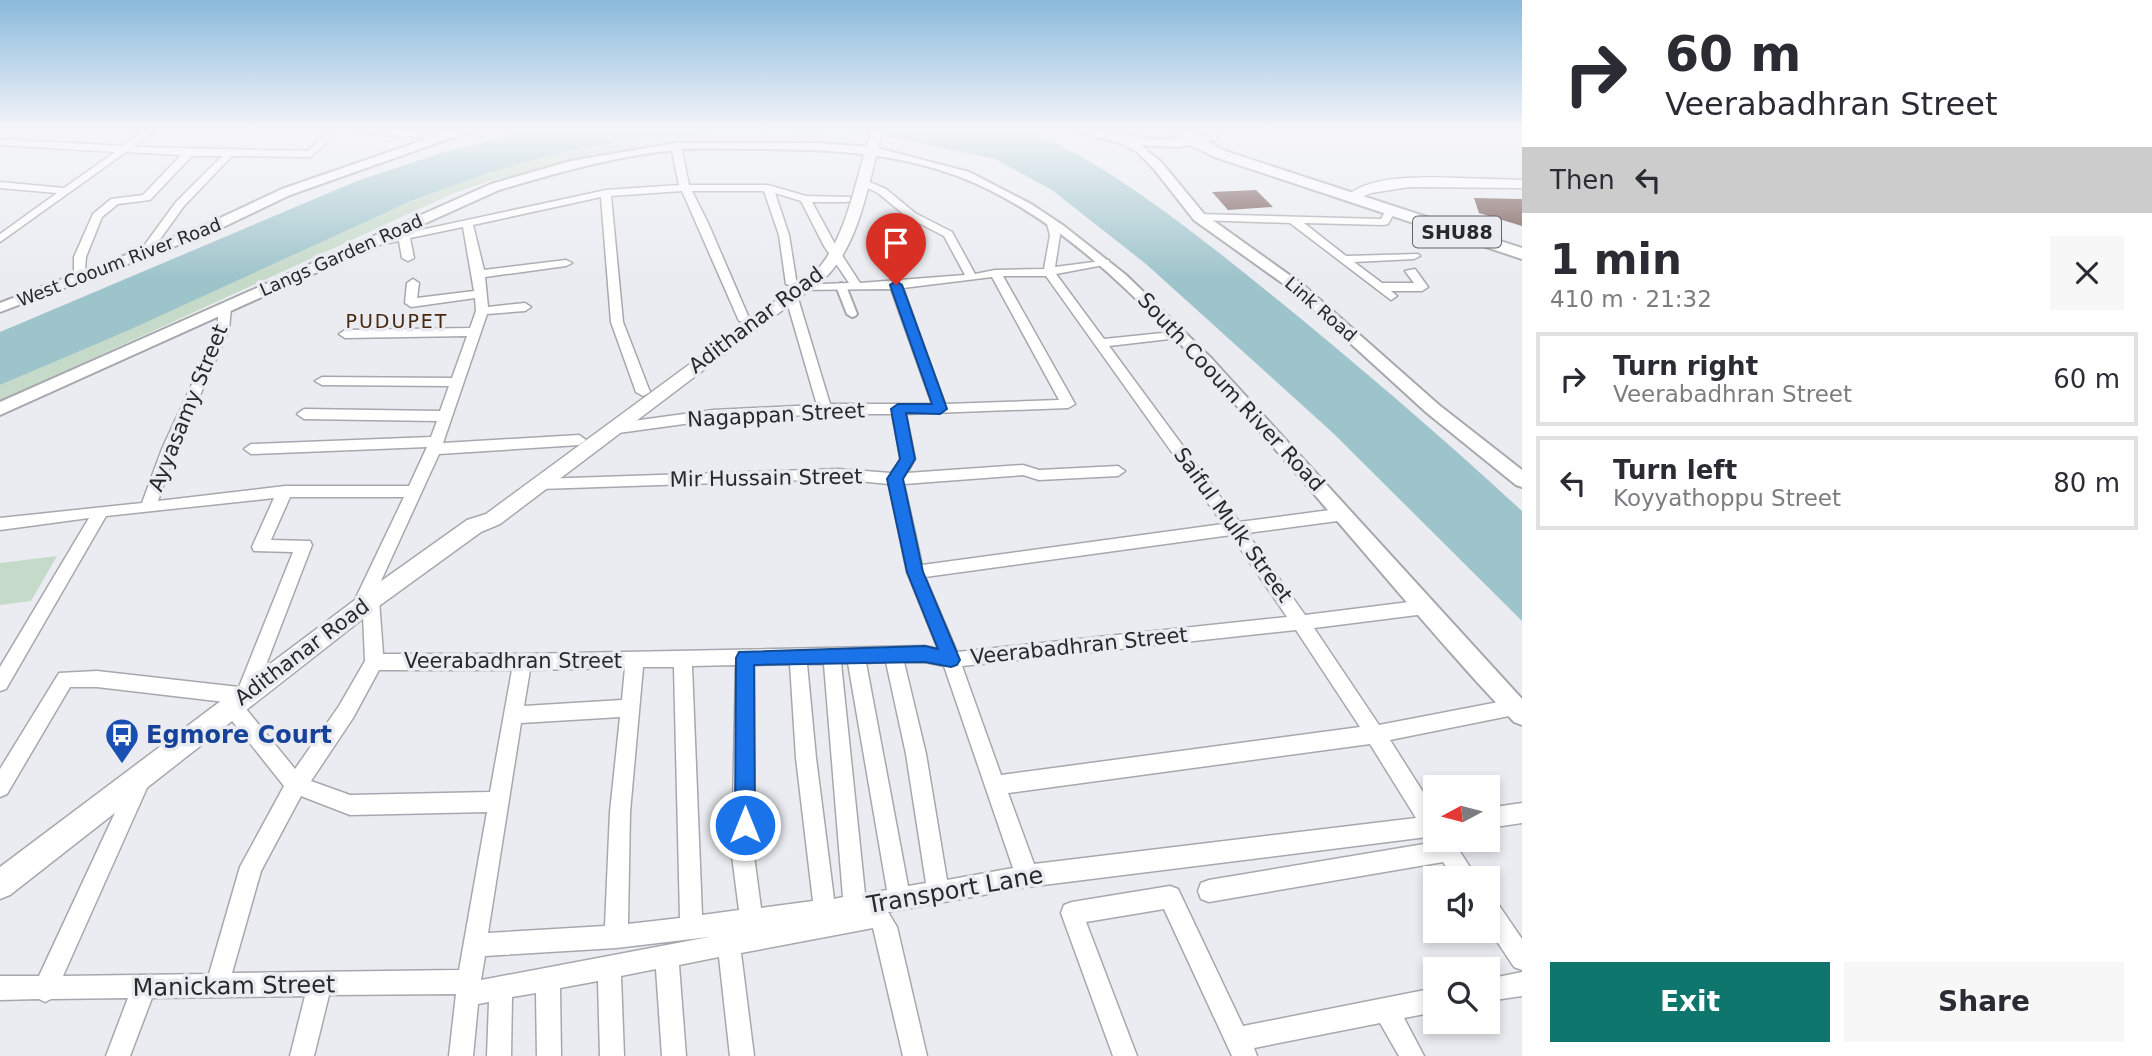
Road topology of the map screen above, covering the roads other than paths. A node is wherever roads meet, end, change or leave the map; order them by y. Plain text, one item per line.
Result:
1 (82, 179) edge
2 (164, 179) edge
3 (204, 179) edge
4 (321, 179) edge
5 (522, 179) edge
6 (683, 179) edge
7 (855, 179) edge
8 (973, 179) edge
9 (1169, 179) edge
10 (1309, 179) edge
11 (863, 182) joint
12 (0, 185) edge
13 (1522, 186) edge
14 (685, 188) junction
15 (768, 188) junction
16 (66, 191) junction
17 (606, 193) junction
18 (1357, 193) junction
19 (805, 199) junction
20 (846, 199) junction
21 (1382, 203) junction
22 (1199, 217) junction
23 (1292, 219) junction
24 (467, 222) junction
25 (1052, 224) junction
26 (404, 236) junction
27 (0, 239) edge
28 (1522, 243) edge
29 (361, 246) junction
30 (834, 250) junction
31 (145, 254) junction
32 (1522, 254) edge
33 (1413, 256) dead end
34 (408, 258) dead end
35 (1344, 259) junction
36 (1105, 262) junction
37 (566, 263) dead end
38 (1411, 271) dead end
39 (1049, 272) junction
40 (995, 273) junction
41 (480, 274) junction
42 (972, 278) junction
43 (80, 280) junction
44 (413, 283) dead end
45 (856, 285) junction
46 (896, 285) junction
47 (841, 286) junction
48 (1381, 287) junction
49 (794, 289) junction
50 (482, 293) junction
51 (1391, 296) dead end
52 (225, 307) junction
53 (524, 307) dead end
54 (0, 309) edge
55 (482, 311) junction
56 (852, 314) dead end
57 (743, 318) junction
58 (474, 332) junction
59 (345, 334) dead end
60 (1178, 334) junction
61 (1100, 343) junction
62 (323, 381) dead end
63 (458, 382) junction
64 (643, 392) junction
65 (0, 409) edge
66 (898, 409) junction
67 (940, 409) junction
68 (825, 410) junction
69 (304, 414) dead end
70 (445, 416) junction
71 (611, 429) junction
72 (579, 440) junction
73 (435, 445) junction
74 (251, 449) dead end
75 (1118, 471) dead end
76 (895, 479) junction
77 (1522, 480) edge
78 (540, 484) junction
79 (285, 491) junction
80 (413, 492) junction
81 (148, 508) junction
82 (101, 511) junction
83 (1345, 514) junction
84 (0, 524) edge
85 (474, 526) junction
86 (1237, 529) junction
87 (915, 572) junction
88 (365, 604) junction
89 (1425, 607) junction
90 (1303, 622) junction
91 (856, 656) junction
92 (894, 656) junction
93 (745, 658) junction
94 (798, 658) junction
95 (832, 658) junction
96 (683, 659) junction
97 (635, 660) junction
98 (951, 660) junction
99 (374, 662) junction
100 (522, 662) junction
101 (0, 683) edge
102 (238, 701) junction
103 (628, 708) junction
104 (1518, 711) edge
105 (513, 715) junction
106 (1377, 734) junction
107 (144, 772) junction
108 (296, 785) junction
109 (996, 785) junction
110 (0, 787) edge
111 (498, 802) junction
112 (1423, 808) edge
113 (1522, 813) edge
114 (1500, 816) edge
115 (1423, 827) edge
116 (1458, 866) edge
117 (1027, 876) junction
118 (0, 885) edge
119 (938, 891) junction
120 (1209, 891) dead end
121 (900, 900) junction
122 (855, 907) junction
123 (825, 911) junction
124 (751, 919) junction
125 (1500, 927) edge
126 (691, 928) junction
127 (616, 937) junction
128 (729, 944) junction
129 (474, 945) junction
130 (667, 955) junction
131 (1522, 959) edge
132 (609, 966) junction
133 (548, 978) junction
134 (320, 984) junction
135 (1522, 984) edge
136 (217, 985) junction
137 (501, 987) junction
138 (0, 988) edge
139 (144, 988) junction
140 (468, 988) junction
141 (1500, 988) edge
142 (45, 990) junction
143 (1423, 1002) edge
144 (1387, 1010) junction
145 (1241, 1048) edge
146 (118, 1056) edge
147 (302, 1056) edge
148 (461, 1056) edge
149 (499, 1056) edge
150 (549, 1056) edge
151 (612, 1056) edge
152 (674, 1056) edge
153 (742, 1056) edge
154 (915, 1056) edge
155 (1125, 1056) edge
156 (1412, 1056) edge

1 - 16 street
2 - 43 street
3 - 31 street
4 - 31 street, West Cooum River Road
5 - 29 street, Langs Garden Road
6 - 14 street
7 - 20 main road, Adithanar Road
8 - 25 street, South Cooum River Road
9 - 22 street, Link Road
10 - 18 main road, SHU88
11 - 30 main road, Adithanar Road
11 - 42 street
12 - 16 street
13 - 18 main road
13 - 21 main road
14 - 15 street
14 - 17 street
14 - 57 street
15 - 19 street
15 - 49 street
16 - 27 street
17 - 24 street
17 - 64 street
18 - 21 main road, SHU88
19 - 20 street
19 - 30 street
20 - 30 main road, Adithanar Road
21 - 23 street
21 - 28 main road, SHU88
21 - 32 main road, SHU88
22 - 23 street
22 - 77 street, Link Road
23 - 35 street
24 - 26 street
24 - 41 street
25 - 36 street, South Cooum River Road
25 - 39 street
26 - 29 street
26 - 34 street
29 - 52 street, Langs Garden Road
30 - 45 street
30 - 49 main road, Adithanar Road
31 - 43 street, West Cooum River Road
33 - 35 street
35 - 48 street
36 - 39 street
36 - 60 street, South Cooum River Road
37 - 41 street
38 - 48 street
39 - 40 street
39 - 61 street, Saiful Mulk Street
40 - 42 street
40 - 67 street, Nagappan Street
41 - 50 street
42 - 46 street
43 - 54 street, West Cooum River Road
44 - 50 street
45 - 46 street
45 - 47 street
46 - 67 street
47 - 49 street
47 - 56 street
48 - 51 street
49 - 57 main road, Adithanar Road
49 - 68 street
49 - 71 main road, Adithanar Road
50 - 55 street
52 - 65 street, Langs Garden Road
52 - 81 street, Ayyasamy Street
53 - 55 street
55 - 58 street
57 - 64 main road, Adithanar Road
58 - 59 street
58 - 63 street
60 - 61 street
60 - 83 street, South Cooum River Road
61 - 86 street, Saiful Mulk Street
62 - 63 street
63 - 70 street
64 - 72 main road, Adithanar Road
66 - 67 street, Nagappan Street
66 - 68 street, Nagappan Street
66 - 76 street
68 - 71 street, Nagappan Street
69 - 70 street
70 - 73 street
71 - 78 main road, Adithanar Road
72 - 73 street
72 - 85 main road, Adithanar Road
73 - 74 street
73 - 80 street
75 - 76 street, Mir Hussain Street
76 - 78 street, Mir Hussain Street
76 - 87 street
78 - 85 main road, Adithanar Road
79 - 80 street
79 - 81 street
79 - 102 street
80 - 88 street
81 - 82 street
82 - 84 street
82 - 101 street
83 - 86 street
83 - 89 street, South Cooum River Road
85 - 88 main road, Adithanar Road
86 - 87 street
86 - 90 street, Saiful Mulk Street
87 - 98 street
88 - 99 street, Veerabadhran Street
88 - 102 main road, Adithanar Road
89 - 90 street, Veerabadhran Street
89 - 104 street, South Cooum River Road
90 - 98 street, Veerabadhran Street
90 - 106 street, Saiful Mulk Street
91 - 92 street, Veerabadhran Street
91 - 95 street, Veerabadhran Street
91 - 121 street
92 - 98 street, Veerabadhran Street
92 - 119 street
93 - 94 street, Veerabadhran Street
93 - 96 street, Veerabadhran Street
93 - 124 street
94 - 95 street, Veerabadhran Street
94 - 123 street
95 - 122 street
96 - 97 street, Veerabadhran Street
96 - 126 street
97 - 100 street, Veerabadhran Street
97 - 103 street
98 - 109 street
99 - 100 street, Veerabadhran Street
99 - 108 street
100 - 105 street
102 - 107 main road, Adithanar Road
102 - 108 street
102 - 110 street
103 - 105 street
103 - 127 street
104 - 106 street
105 - 111 street
106 - 109 street
106 - 112 street, Saiful Mulk Street
107 - 118 main road, Adithanar Road
107 - 142 street
108 - 111 street
108 - 136 street
109 - 117 street
111 - 129 street
113 - 114 street
115 - 117 street, Transport Lane
116 - 120 street
117 - 119 street, Transport Lane
119 - 121 street, Transport Lane
121 - 122 street, Transport Lane
122 - 123 street, Transport Lane
123 - 124 street, Transport Lane
124 - 126 street, Transport Lane
125 - 131 street
126 - 127 street, Transport Lane
127 - 129 street, Transport Lane
128 - 130 street, Manickam Street
128 - 153 street
128 - 154 street, Manickam Street
129 - 140 street
130 - 132 street, Manickam Street
130 - 152 street
132 - 133 street, Manickam Street
132 - 151 street
133 - 137 street, Manickam Street
133 - 150 street
134 - 136 street, Manickam Street
134 - 140 street, Manickam Street
134 - 147 street
135 - 141 street
136 - 139 street, Manickam Street
137 - 140 street, Manickam Street
137 - 149 street
138 - 142 street, Manickam Street
139 - 142 street, Manickam Street
139 - 146 street
140 - 148 street
143 - 144 street
144 - 145 street
144 - 156 street
145 - 155 street

